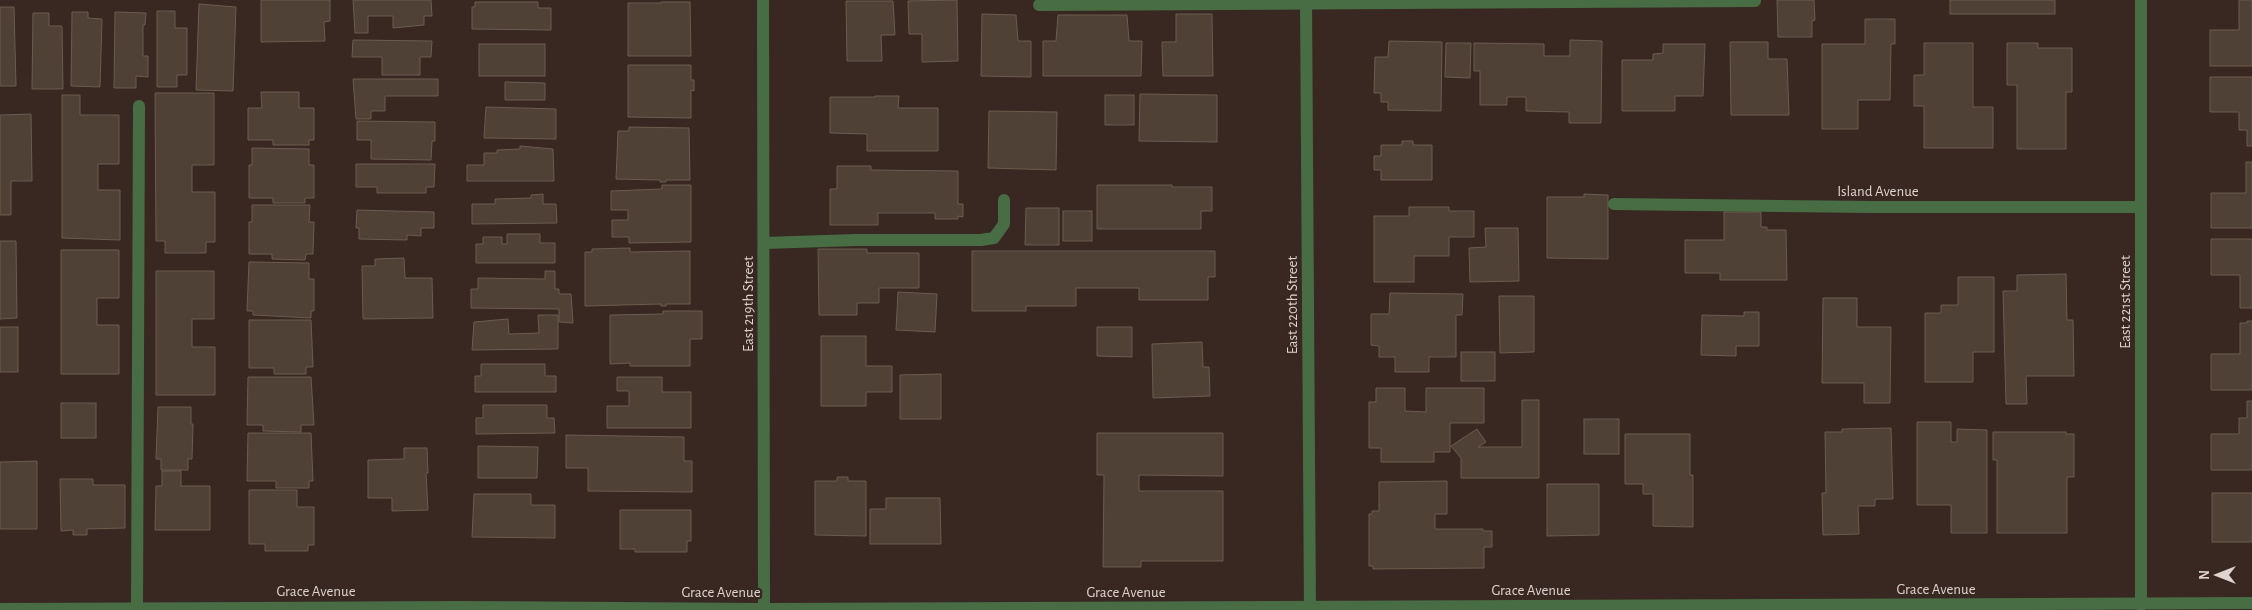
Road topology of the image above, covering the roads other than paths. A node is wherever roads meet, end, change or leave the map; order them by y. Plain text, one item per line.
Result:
1 (763, 0) edge
2 (2142, 0) edge
3 (1306, 1) edge
4 (1754, 1) edge
5 (1039, 5) dead end
6 (139, 106) dead end
7 (1004, 200) dead end
8 (1614, 204) dead end
9 (2142, 207) junction
10 (764, 243) junction
11 (2142, 604) junction
12 (2252, 604) edge
13 (137, 608) junction
14 (441, 608) edge
15 (0, 609) edge
16 (764, 609) edge
17 (1310, 609) edge

1 - 10 street, East 219th Street
2 - 9 street, East 221st Street
3 - 4 street
3 - 5 street
3 - 17 street, East 220th Street
6 - 13 street
7 - 10 street
8 - 9 street, Island Avenue
9 - 11 street, East 221st Street
10 - 16 street, East 219th Street
11 - 12 street, Grace Avenue
11 - 17 street, Grace Avenue
13 - 14 street, Grace Avenue
13 - 15 street, Grace Avenue
14 - 16 street, Grace Avenue
16 - 17 street, Grace Avenue

